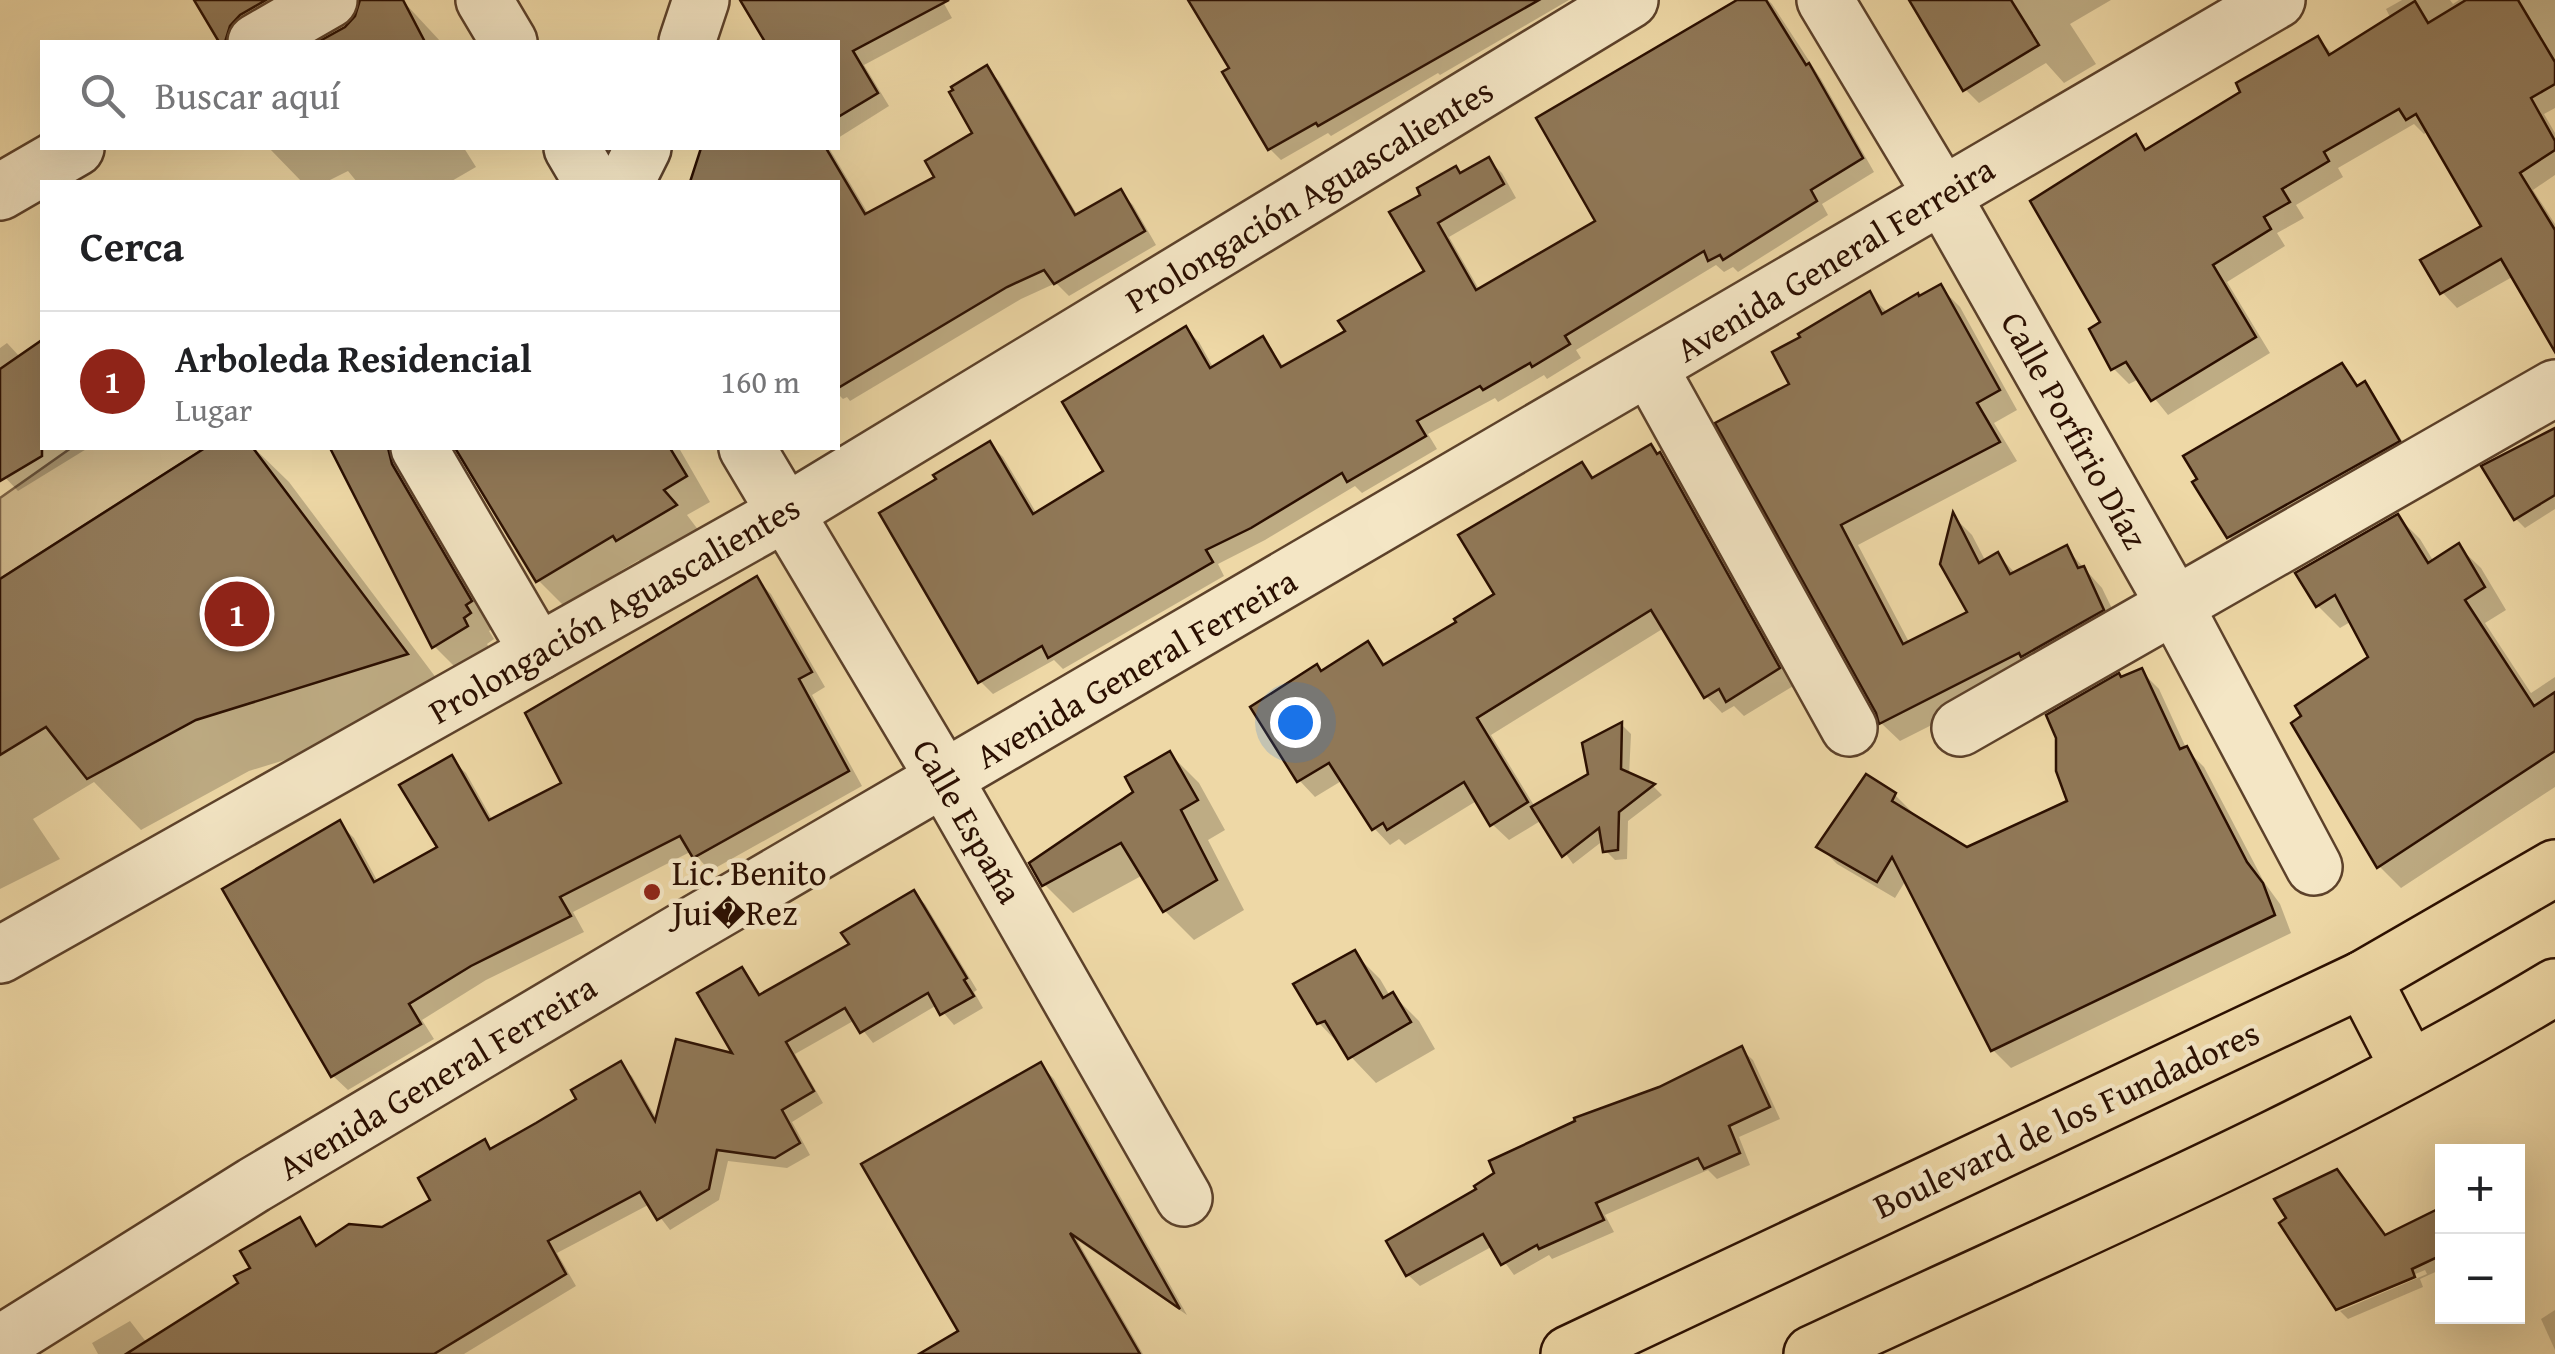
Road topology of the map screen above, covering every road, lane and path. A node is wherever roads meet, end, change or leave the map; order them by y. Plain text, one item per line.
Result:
1 (330, 0) edge
2 (484, 0) edge
3 (701, 0) edge
4 (1630, 0) edge
5 (1825, 0) edge
6 (2277, 0) edge
7 (260, 40) edge
8 (509, 40) edge
9 (688, 40) edge
10 (73, 150) edge
11 (573, 150) edge
12 (641, 150) edge
13 (591, 180) edge
14 (627, 180) edge
15 (0, 192) edge
16 (1942, 195) junction
17 (1650, 368) junction
18 (2555, 388) edge
19 (420, 450) edge
20 (748, 450) edge
21 (785, 513) junction
22 (2174, 604) junction
23 (538, 652) junction
24 (1848, 728) dead end
25 (1960, 728) dead end
26 (945, 780) junction
27 (2314, 867) dead end
28 (2555, 868) edge
29 (0, 955) edge
30 (2363, 980) junction
31 (2555, 987) edge
32 (2409, 1068) junction
33 (1184, 1198) dead end
34 (0, 1344) edge
35 (1569, 1354) edge
36 (1812, 1354) edge

1 - 7 street
2 - 8 street
3 - 9 street
4 - 21 street, Prolongación Aguascalientes
5 - 16 street, Calle Porfirio Díaz
6 - 16 street, Avenida General Ferreira
10 - 15 street
11 - 13 street
12 - 14 street
16 - 17 street, Avenida General Ferreira
16 - 22 street, Calle Porfirio Díaz
17 - 24 street
17 - 26 street, Avenida General Ferreira
18 - 22 street
19 - 23 street
20 - 21 street, Calle España
21 - 23 street, Prolongación Aguascalientes
21 - 26 street, Calle España
22 - 25 street
22 - 27 street, Calle Porfirio Díaz
23 - 29 street, Prolongación Aguascalientes
26 - 33 street, Calle España
26 - 34 street, Avenida General Ferreira
28 - 30 main road, Boulevard de los Fundadores
30 - 32 main road
30 - 35 main road, Boulevard de los Fundadores
31 - 32 main road
32 - 36 main road

